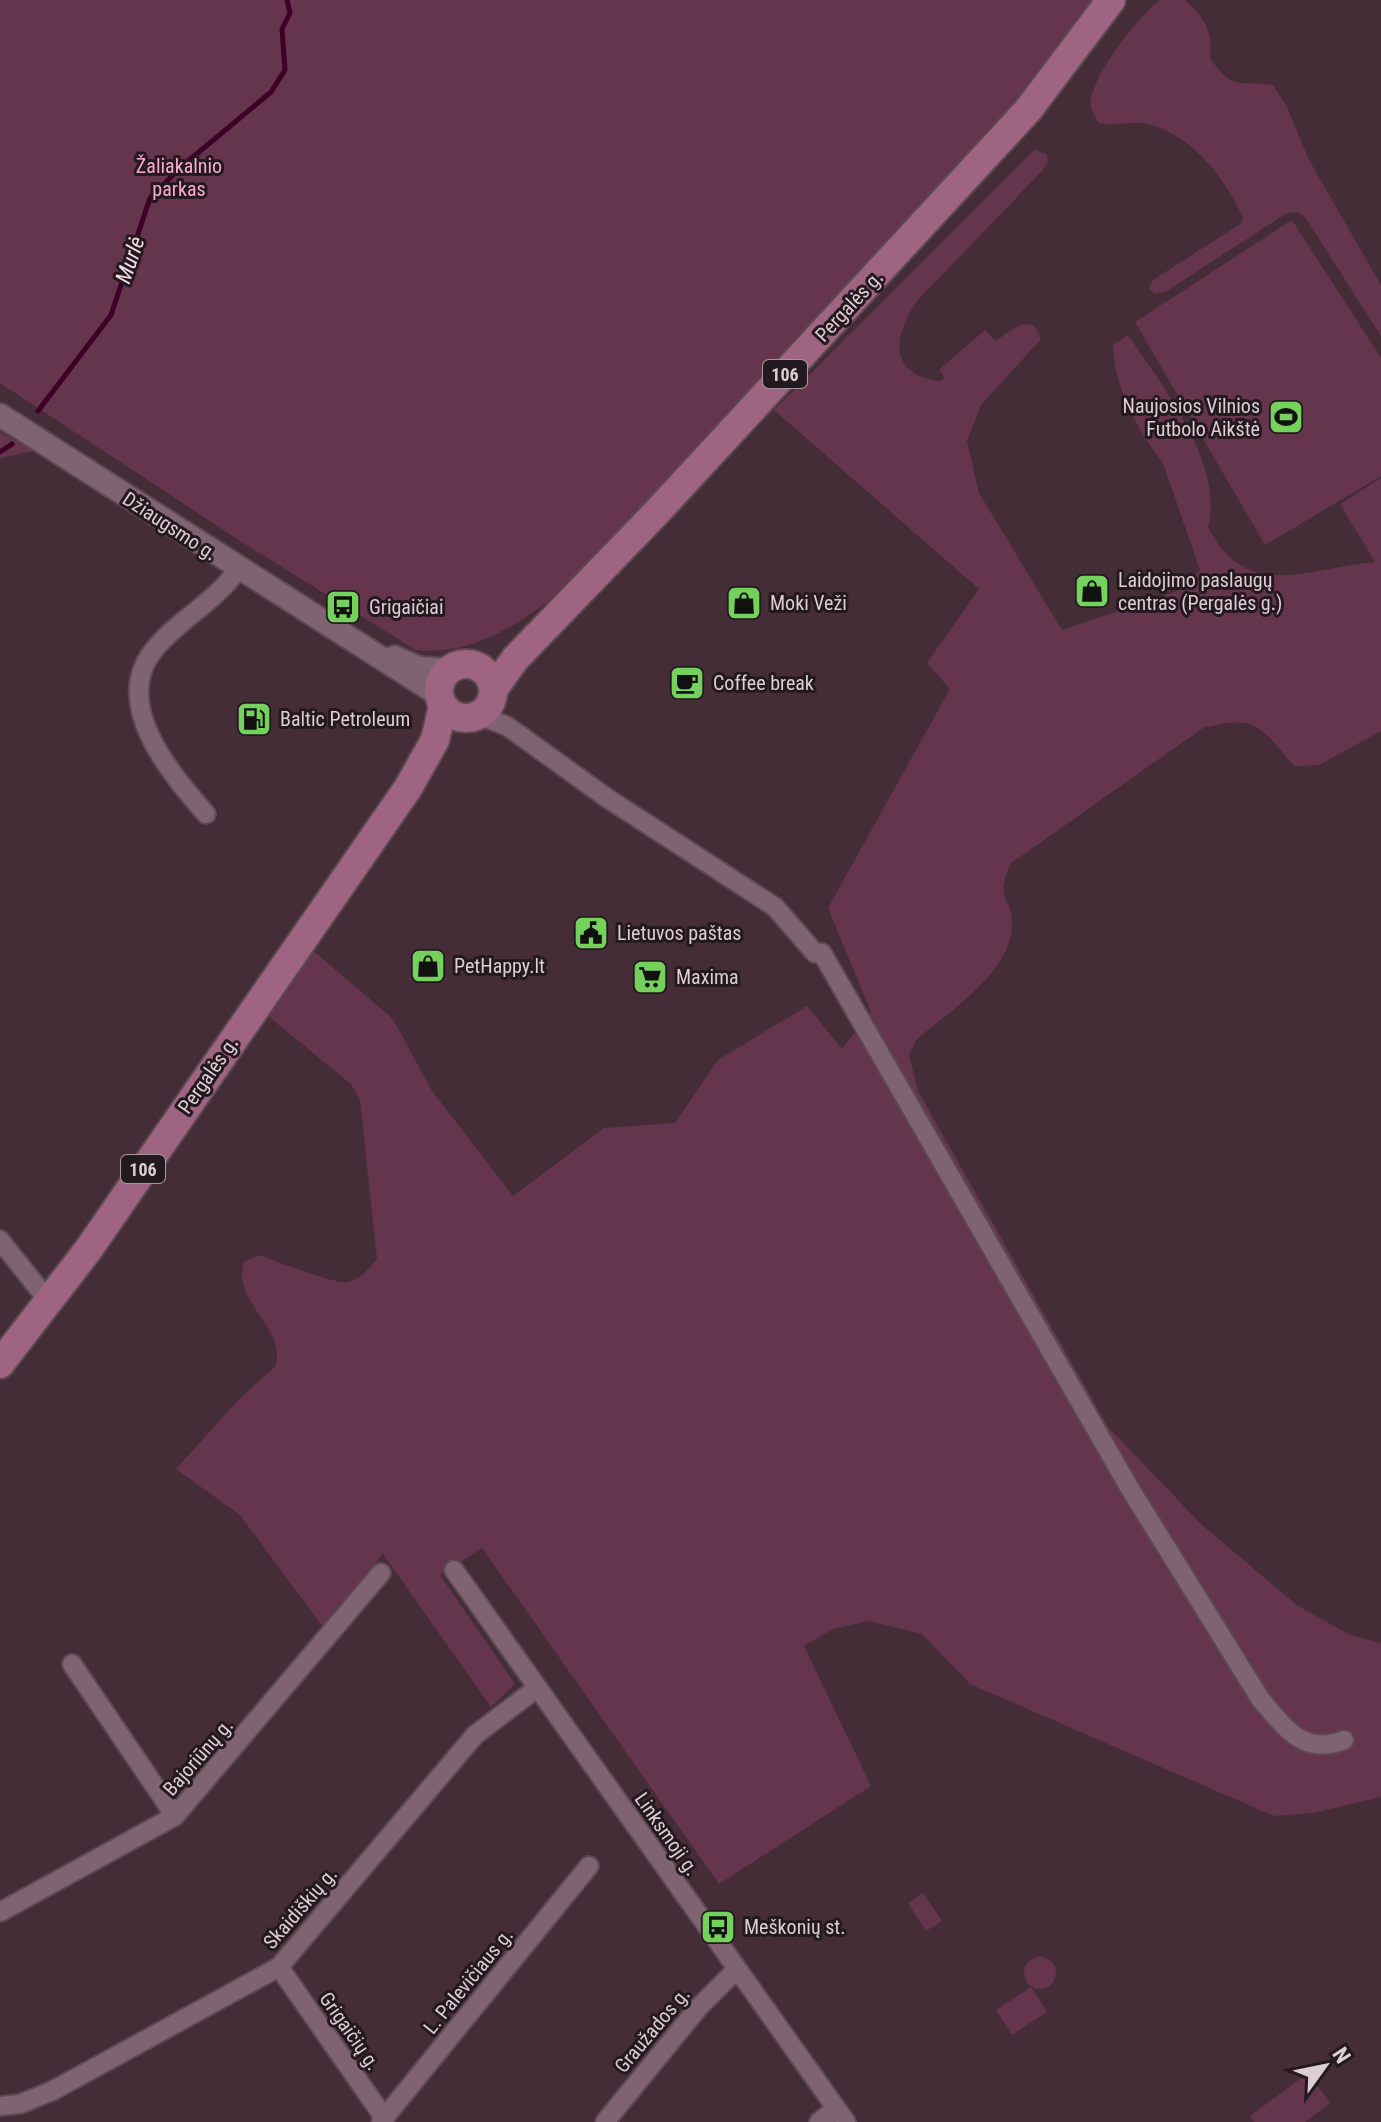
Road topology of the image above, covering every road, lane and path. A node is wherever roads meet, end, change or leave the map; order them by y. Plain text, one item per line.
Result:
1 (1111, 0) edge
2 (0, 415) edge
3 (237, 570) junction
4 (539, 634) junction
5 (477, 666) junction
6 (444, 690) junction
7 (483, 705) junction
8 (411, 783) junction
9 (206, 814) dead end
10 (0, 1240) edge
11 (50, 1303) junction
12 (0, 1364) edge
13 (454, 1570) dead end
14 (381, 1573) dead end
15 (72, 1664) dead end
16 (537, 1688) junction
17 (1344, 1740) dead end
18 (175, 1816) junction
19 (589, 1866) dead end
20 (0, 1912) edge
21 (279, 1967) junction
22 (736, 1970) junction
23 (0, 2106) edge
24 (841, 2115) edge
25 (383, 2121) edge
26 (605, 2122) edge
27 (819, 2122) edge

1 - 4 main road, Pergalės g. / 106
2 - 3 street, Džiaugsmo g.
3 - 6 street, Džiaugsmo g.
3 - 9 street
4 - 5 main road, Pergalės g. / 106
4 - 7 main road, Pergalės g. / 106
5 - 6 main road
5 - 7 main road
6 - 7 main road
6 - 8 main road, Pergalės g. / 106
7 - 8 main road, Pergalės g. / 106
7 - 17 street
8 - 11 main road, Pergalės g. / 106
10 - 11 street
11 - 12 main road, Pergalės g. / 106
13 - 16 street, Linksmoji g.
14 - 18 street, Bajoriūnų g.
15 - 18 street
16 - 21 street, Skaidiškių g.
16 - 22 street, Linksmoji g.
18 - 20 street, Bajoriūnų g.
19 - 25 street, L. Palevičiaus g.
21 - 23 street, Skaidiškių g.
21 - 25 street, Grigaičių g.
22 - 24 street, Linksmoji g.
22 - 26 street, Graužados g.
24 - 27 street

